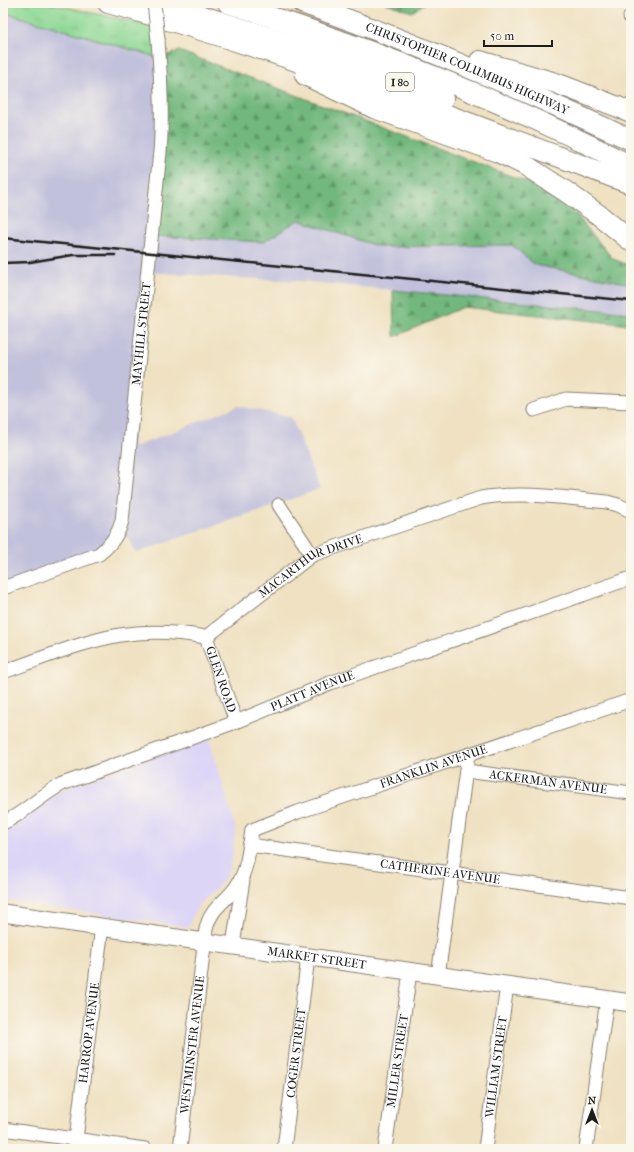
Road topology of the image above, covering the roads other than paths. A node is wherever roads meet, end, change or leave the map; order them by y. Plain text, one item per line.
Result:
1 (108, 3) edge
2 (154, 3) edge
3 (161, 3) edge
4 (228, 3) edge
5 (302, 3) edge
6 (381, 32) junction
7 (225, 37) junction
8 (631, 112) edge
9 (631, 140) edge
10 (631, 166) edge
11 (631, 183) edge
12 (631, 241) edge
13 (631, 402) edge
14 (534, 410) dead end
15 (279, 505) dead end
16 (631, 510) edge
17 (312, 555) junction
18 (631, 578) edge
19 (3, 588) edge
20 (206, 637) junction
21 (3, 672) edge
22 (631, 700) edge
23 (236, 722) junction
24 (468, 755) junction
25 (466, 771) junction
26 (631, 793) edge
27 (3, 823) edge
28 (249, 846) junction
29 (245, 868) junction
30 (453, 873) junction
31 (631, 898) edge
32 (3, 913) edge
33 (102, 926) junction
34 (204, 941) junction
35 (233, 945) junction
36 (308, 957) junction
37 (410, 972) junction
38 (438, 976) junction
39 (507, 985) junction
40 (607, 999) junction
41 (631, 1002) edge
42 (3, 1129) edge
43 (76, 1139) junction
44 (145, 1149) edge
45 (180, 1149) edge
46 (284, 1149) edge
47 (385, 1149) edge
48 (485, 1149) edge
49 (586, 1149) edge

1 - 7 highway
2 - 19 street, MAYHILL STREET, bridge
3 - 11 highway, I 80
4 - 10 highway, CHRISTOPHER COLUMBUS HIGHWAY / I 80
5 - 6 highway, CHRISTOPHER COLUMBUS HIGHWAY
6 - 8 highway
6 - 9 highway, CHRISTOPHER COLUMBUS HIGHWAY
7 - 11 highway
7 - 12 highway
13 - 14 street
15 - 17 street
16 - 17 street, MACARTHUR DRIVE
17 - 20 street, MACARTHUR DRIVE
18 - 23 street, PLATT AVENUE
20 - 21 street
20 - 23 street, GLEN ROAD
22 - 24 street, FRANKLIN AVENUE
23 - 27 street, PLATT AVENUE
24 - 25 street
24 - 28 street, FRANKLIN AVENUE
25 - 26 street, ACKERMAN AVENUE
25 - 30 street
28 - 29 street
28 - 30 street, CATHERINE AVENUE
29 - 34 street, WESTMINSTER AVENUE
29 - 35 street
30 - 31 street, CATHERINE AVENUE
30 - 38 street
32 - 33 main road, MARKET STREET
33 - 34 main road, MARKET STREET
33 - 43 street, HARROP AVENUE
34 - 35 main road, MARKET STREET
34 - 45 street, WESTMINSTER AVENUE
35 - 36 main road, MARKET STREET
36 - 37 main road, MARKET STREET
36 - 46 street, COGER STREET
37 - 38 main road, MARKET STREET
37 - 47 street, MILLER STREET
38 - 39 main road, MARKET STREET
39 - 40 main road, MARKET STREET
39 - 48 street, WILLIAM STREET
40 - 41 main road, MARKET STREET
40 - 49 street
42 - 43 street
43 - 44 street

